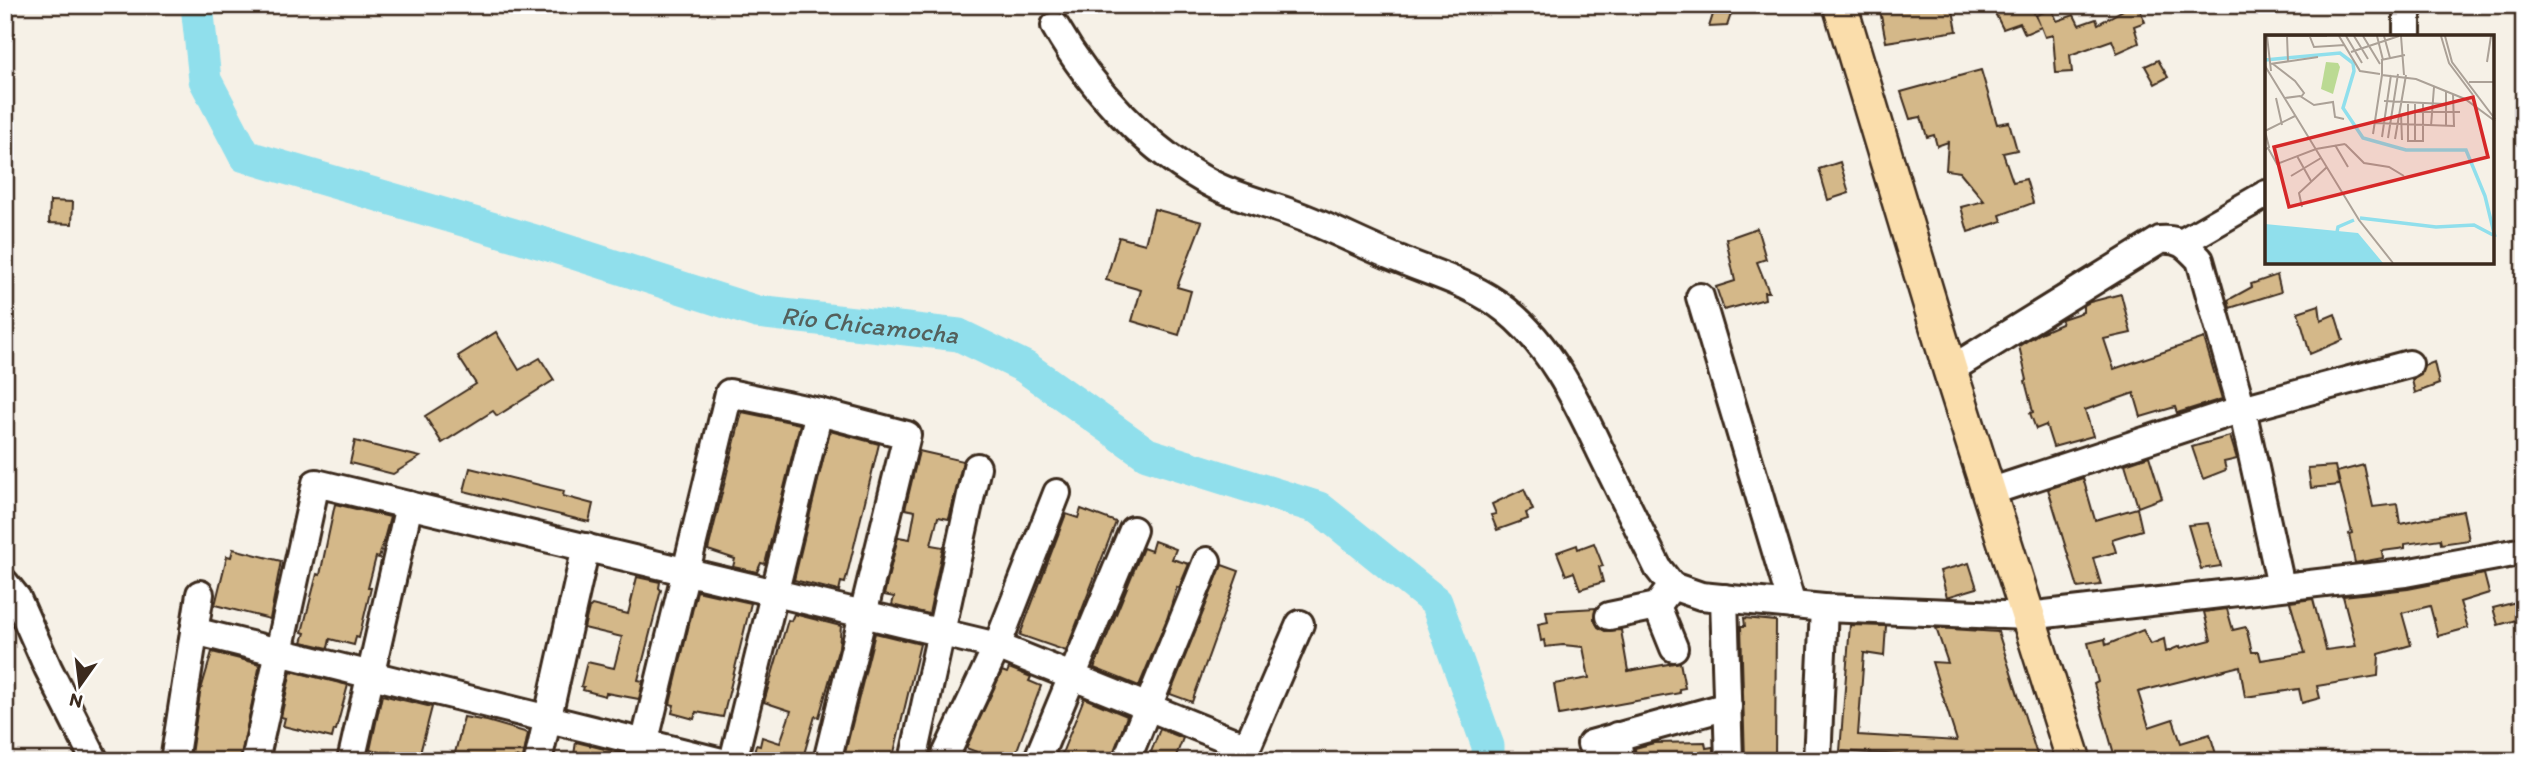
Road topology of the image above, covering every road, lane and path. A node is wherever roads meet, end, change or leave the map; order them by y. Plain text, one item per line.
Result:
1 (1840, 5) edge
2 (2407, 5) edge
3 (1055, 26) dead end
4 (2407, 35) edge
5 (2265, 195) edge
6 (2183, 243) junction
7 (1699, 297) dead end
8 (2409, 364) dead end
9 (1950, 370) junction
10 (2242, 409) junction
11 (819, 412) junction
12 (977, 467) dead end
13 (1989, 492) junction
14 (1057, 493) dead end
15 (409, 505) junction
16 (1133, 530) dead end
17 (586, 547) junction
18 (2524, 551) edge
19 (1207, 561) dead end
20 (686, 571) junction
21 (5, 583) edge
22 (2280, 586) junction
23 (775, 593) junction
24 (200, 594) dead end
25 (1664, 596) junction
26 (1724, 598) junction
27 (1792, 605) junction
28 (1824, 608) junction
29 (863, 614) junction
30 (1609, 616) dead end
31 (2028, 616) junction
32 (1300, 624) dead end
33 (194, 631) junction
34 (941, 633) junction
35 (997, 646) junction
36 (1674, 648) dead end
37 (280, 652) junction
38 (371, 674) junction
39 (1072, 676) junction
40 (1728, 706) junction
41 (1148, 707) junction
42 (547, 719) junction
43 (1591, 744) dead end
44 (1619, 748) edge
45 (642, 752) edge
46 (1244, 754) edge
47 (95, 761) edge
48 (174, 761) edge
49 (255, 761) edge
50 (351, 761) edge
51 (538, 761) edge
52 (718, 761) edge
53 (733, 761) edge
54 (827, 761) edge
55 (913, 761) edge
56 (943, 761) edge
57 (1037, 761) edge
58 (1126, 761) edge
59 (1729, 761) edge
60 (1817, 761) edge
61 (2074, 761) edge

1 - 9 main road
2 - 4 street
3 - 25 street
5 - 6 street
6 - 9 street
6 - 10 street
7 - 27 street
8 - 10 street
9 - 13 main road
10 - 13 street
10 - 22 street
11 - 20 street
11 - 23 street
11 - 29 street
12 - 34 street
13 - 31 main road
14 - 35 street
15 - 17 street
15 - 37 street
15 - 38 street
16 - 39 street
17 - 20 street
17 - 42 street
18 - 22 street
19 - 41 street
20 - 23 street
20 - 45 street
21 - 47 street
22 - 31 street
23 - 29 street
23 - 53 street
24 - 33 street
25 - 26 street
25 - 30 street
25 - 36 street
26 - 27 street
26 - 40 street
27 - 28 street
28 - 31 street
28 - 60 street
29 - 34 street
29 - 54 street
31 - 61 main road
32 - 46 street
33 - 37 street
33 - 48 street
34 - 35 street
34 - 55 street
35 - 39 street
35 - 56 street
37 - 38 street
37 - 49 street
38 - 42 street
38 - 50 street
39 - 41 street
39 - 57 street
40 - 44 street
40 - 59 street
41 - 46 street
41 - 58 street
42 - 45 street
42 - 51 street
43 - 44 street
45 - 52 street

